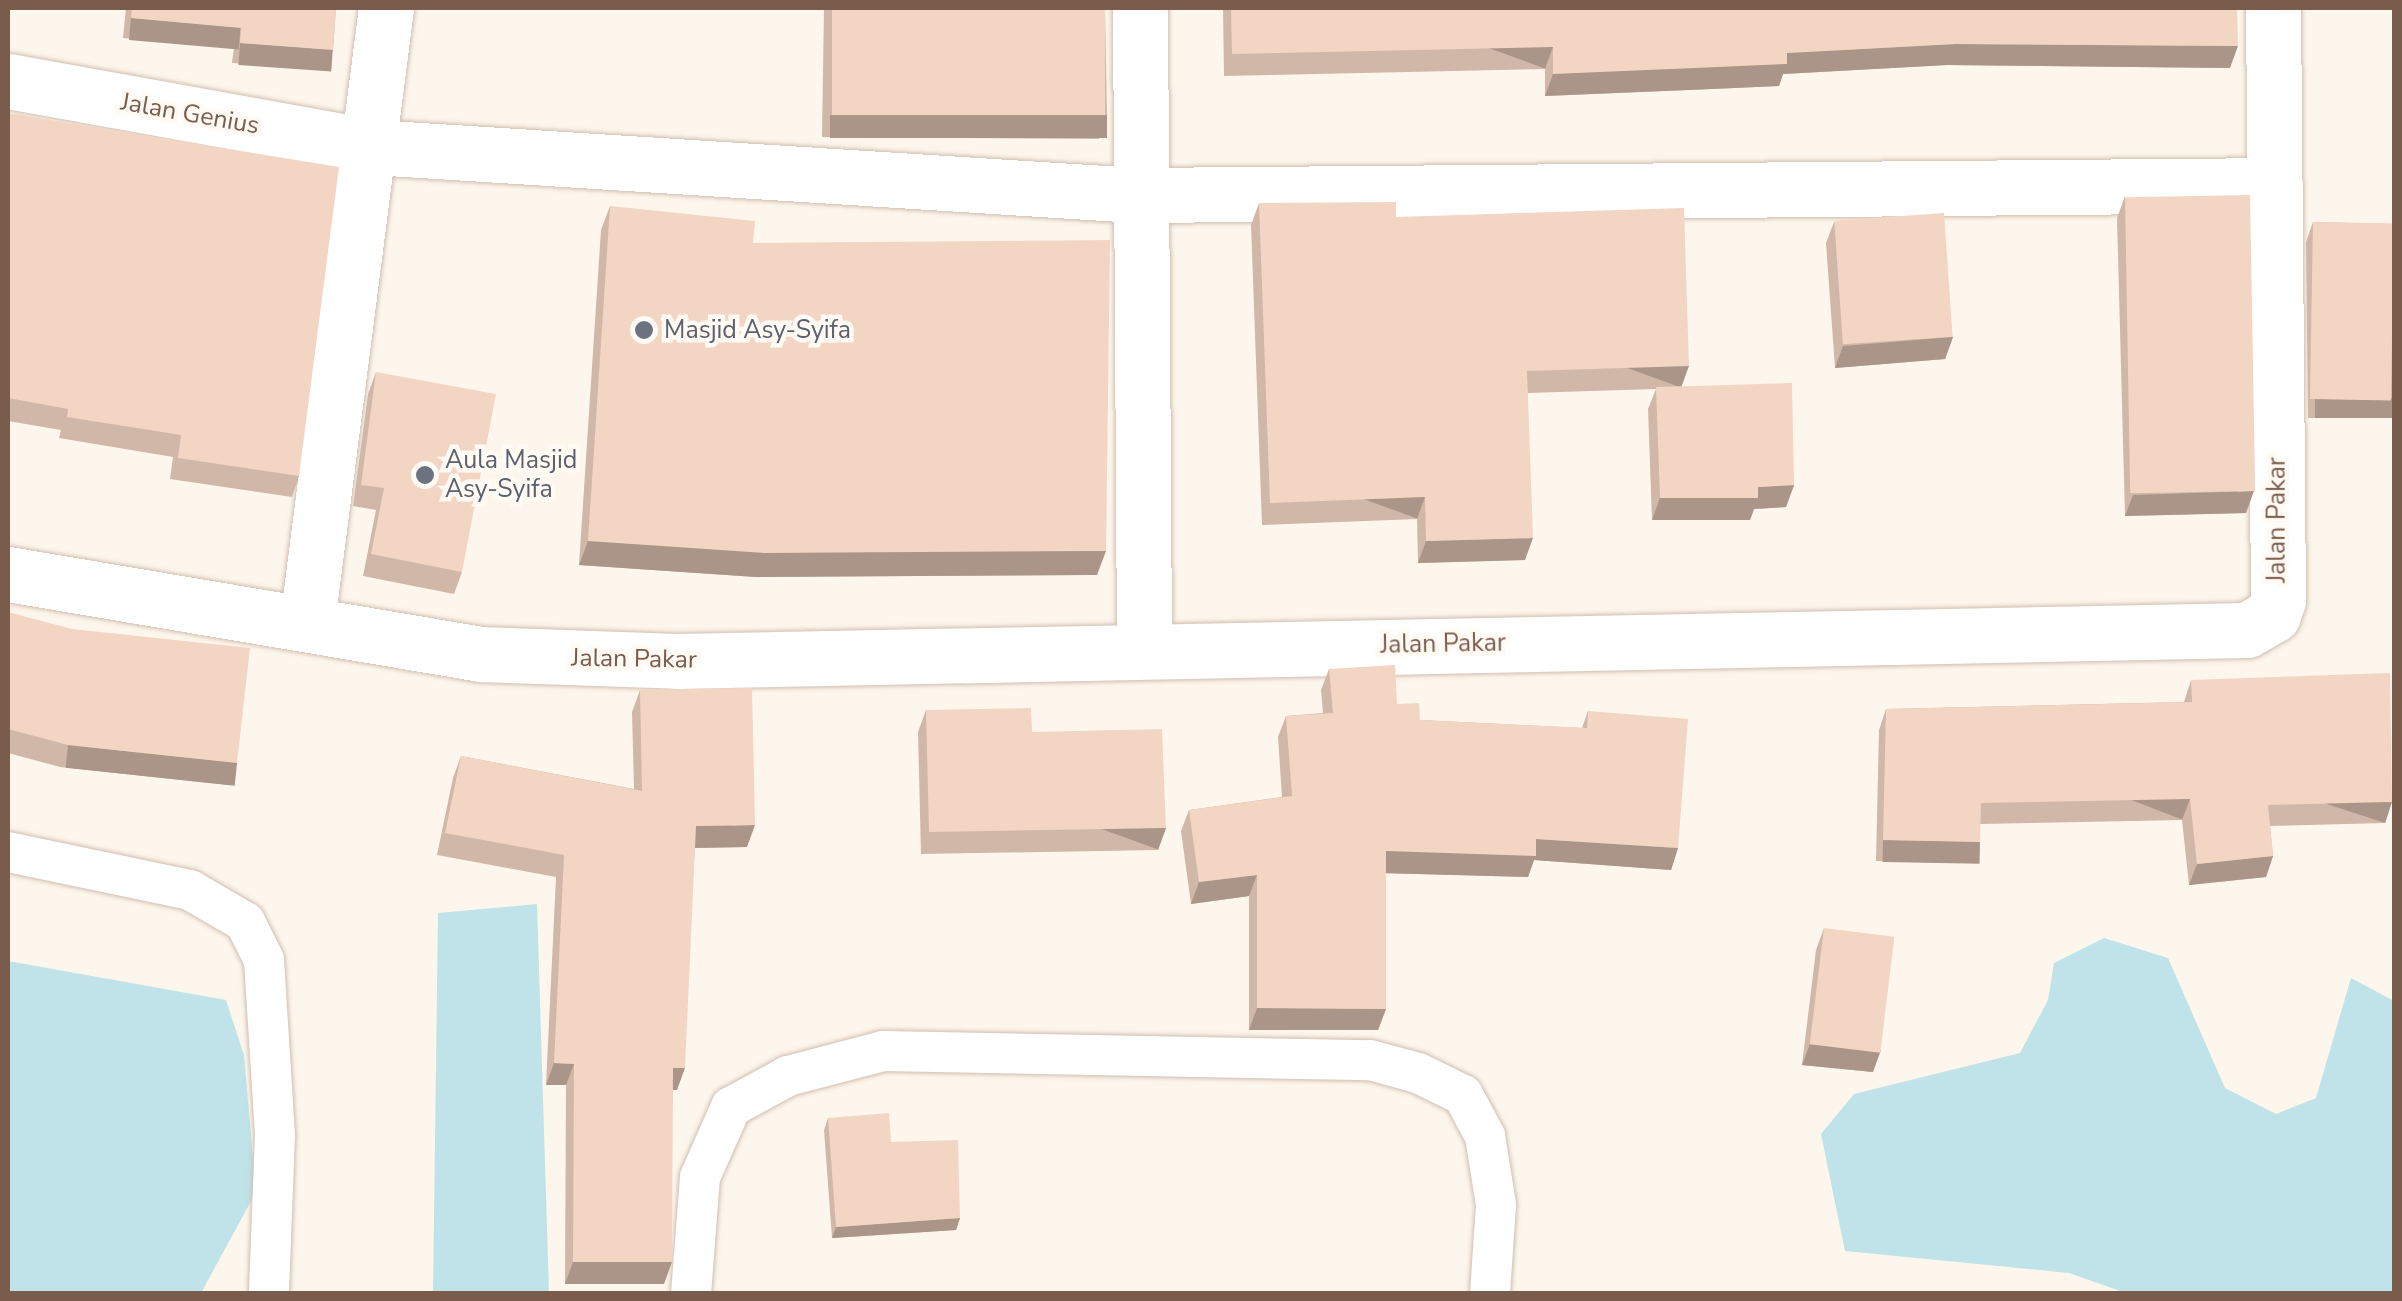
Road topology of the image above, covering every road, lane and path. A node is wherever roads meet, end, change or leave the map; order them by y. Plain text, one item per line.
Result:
1 (386, 8) edge
2 (1140, 8) edge
3 (2272, 8) edge
4 (8, 82) edge
5 (373, 146) junction
6 (2276, 185) junction
7 (1137, 195) junction
8 (8, 574) edge
9 (308, 622) junction
10 (1144, 649) junction
11 (8, 852) edge
12 (269, 1294) edge
13 (691, 1294) edge
14 (1490, 1294) edge

1 - 5 street
2 - 7 street
3 - 6 street, Jalan Pakar
4 - 5 street, Jalan Genius
5 - 7 street, Jalan Genius
5 - 9 street
6 - 7 street, Jalan Genius
6 - 10 street, Jalan Pakar
7 - 10 street
8 - 9 street, Jalan Pakar
9 - 10 street, Jalan Pakar
11 - 12 lane
13 - 14 lane

